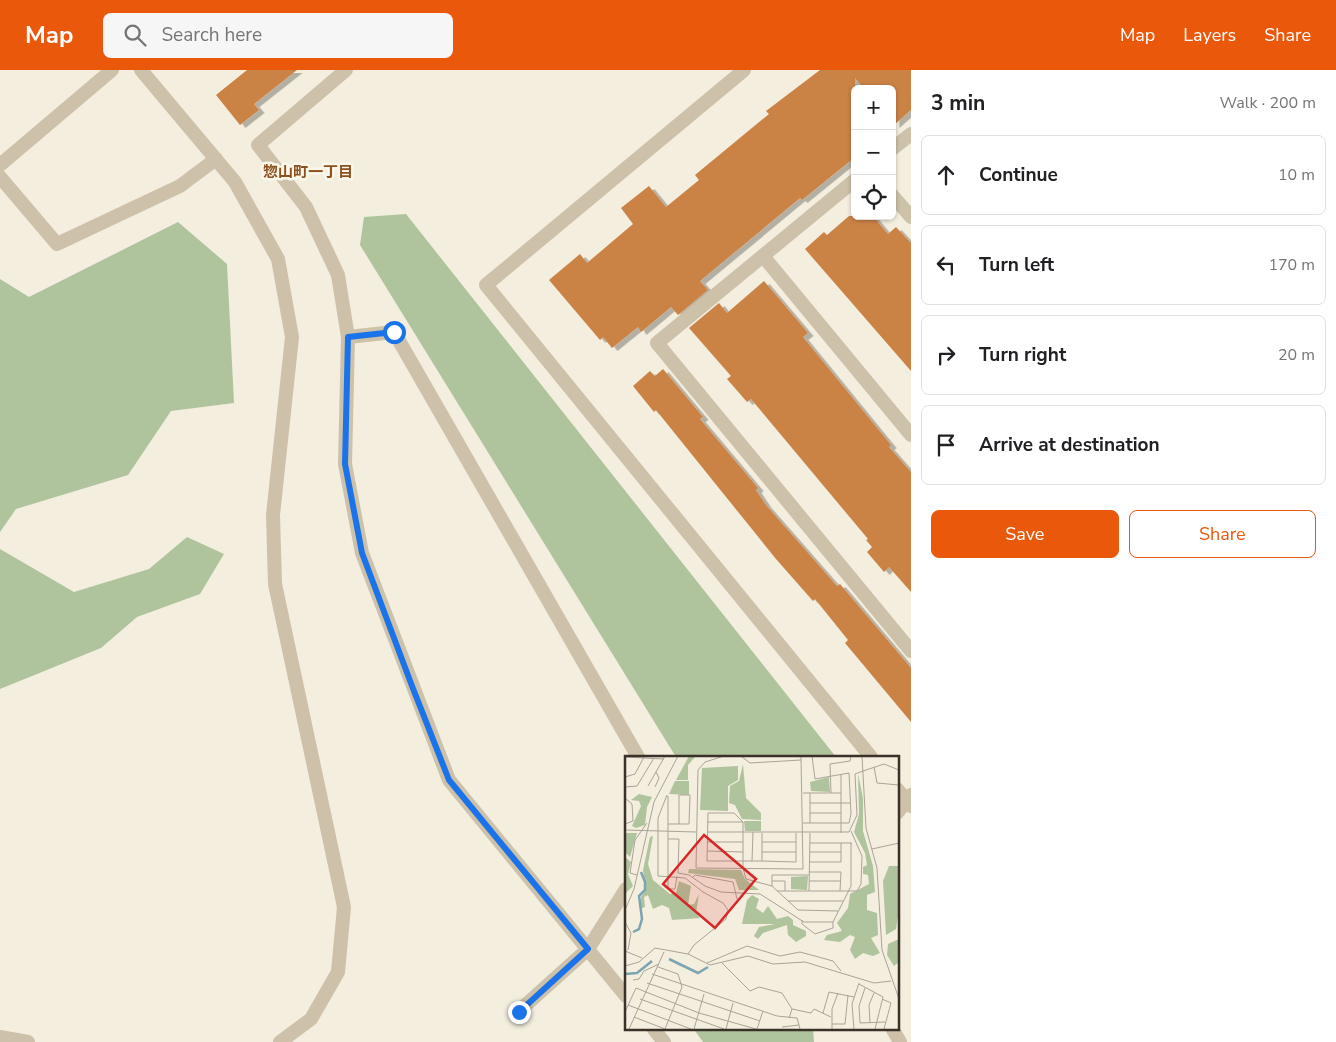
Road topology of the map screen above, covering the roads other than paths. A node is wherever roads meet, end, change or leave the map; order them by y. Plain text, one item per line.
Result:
1 (112, 70) edge
2 (141, 70) edge
3 (346, 70) edge
4 (744, 70) edge
5 (911, 134) edge
6 (896, 146) edge
7 (216, 159) junction
8 (0, 165) edge
9 (0, 177) edge
10 (851, 183) edge
11 (896, 200) edge
12 (911, 217) edge
13 (763, 256) junction
14 (348, 337) junction
15 (911, 435) edge
16 (911, 651) edge
17 (637, 756) edge
18 (870, 756) edge
19 (906, 797) edge
20 (898, 811) edge
21 (625, 891) edge
22 (588, 949) junction
23 (625, 995) edge
24 (519, 1012) dead end
25 (655, 1030) edge
26 (893, 1030) edge
27 (0, 1037) edge
28 (28, 1042) edge
29 (280, 1042) edge
30 (664, 1042) edge
31 (900, 1042) edge

1 - 8 street
2 - 7 street
3 - 14 street
4 - 18 street
5 - 6 street
7 - 9 street
7 - 29 street
10 - 13 street
11 - 12 street
13 - 15 street
13 - 16 street
14 - 17 street
14 - 22 street
19 - 20 street
21 - 22 street
22 - 23 street
22 - 24 street
25 - 30 street
26 - 31 street
27 - 28 street

